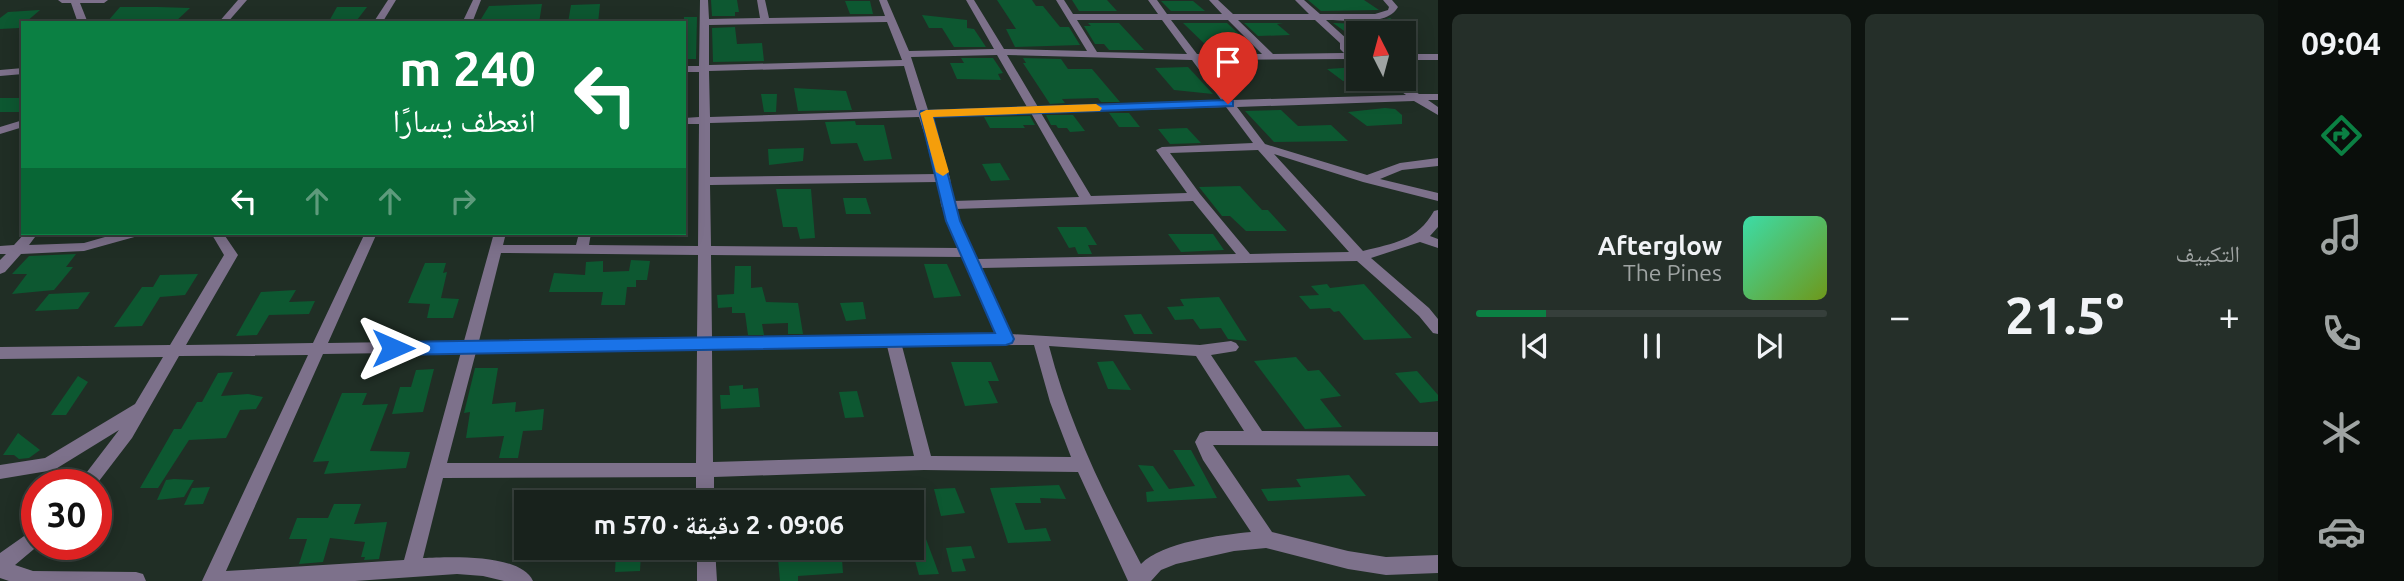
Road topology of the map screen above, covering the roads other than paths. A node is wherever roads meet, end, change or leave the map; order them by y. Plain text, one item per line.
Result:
1 (62, 0) edge
2 (104, 0) edge
3 (243, 0) edge
4 (392, 0) edge
5 (477, 0) edge
6 (704, 0) edge
7 (761, 0) edge
8 (883, 0) edge
9 (970, 0) edge
10 (1060, 0) edge
11 (1152, 0) edge
12 (1213, 0) edge
13 (1299, 0) edge
14 (1387, 0) edge
15 (75, 1) edge
16 (1070, 17) junction
17 (1163, 17) junction
18 (1317, 17) junction
19 (1228, 18) junction
20 (81, 19) edge
21 (889, 19) junction
22 (224, 21) edge
23 (378, 21) edge
24 (468, 21) edge
25 (765, 21) junction
26 (704, 22) junction
27 (1346, 50) edge
28 (1002, 52) junction
29 (1093, 53) junction
30 (1194, 57) junction
31 (1271, 57) junction
32 (1346, 57) edge
33 (1416, 57) edge
34 (1438, 57) edge
35 (907, 58) junction
36 (704, 68) junction
37 (686, 69) edge
38 (17, 71) edge
39 (0, 73) edge
40 (1408, 91) edge
41 (1418, 97) junction
42 (1438, 97) edge
43 (1228, 104) junction
44 (1034, 110) junction
45 (1438, 112) edge
46 (926, 113) junction
47 (686, 121) edge
48 (705, 121) junction
49 (21, 124) edge
50 (21, 130) edge
51 (1, 131) edge
52 (1261, 146) junction
53 (1438, 162) edge
54 (944, 177) junction
55 (1367, 179) junction
56 (705, 181) junction
57 (1196, 197) junction
58 (1438, 197) edge
59 (1087, 200) junction
60 (947, 205) junction
61 (1438, 214) edge
62 (31, 235) edge
63 (127, 235) edge
64 (218, 235) edge
65 (370, 235) edge
66 (585, 235) edge
67 (1419, 237) junction
68 (498, 241) edge
69 (1438, 244) edge
70 (18, 249) junction
71 (582, 249) junction
72 (0, 250) edge
73 (706, 250) junction
74 (1360, 256) junction
75 (968, 259) junction
76 (1247, 259) junction
77 (0, 269) edge
78 (1438, 329) edge
79 (1006, 339) junction
80 (1040, 340) junction
81 (892, 341) junction
82 (707, 345) junction
83 (1231, 347) dead end
84 (467, 348) junction
85 (318, 349) junction
86 (173, 350) junction
87 (1200, 351) junction
88 (0, 353) edge
89 (143, 406) junction
90 (1258, 439) junction
91 (1438, 439) edge
92 (924, 463) junction
93 (1083, 465) junction
94 (98, 469) edge
95 (704, 470) junction
96 (435, 471) junction
97 (0, 472) edge
98 (705, 490) edge
99 (1266, 539) junction
100 (21, 549) edge
101 (706, 560) edge
102 (1438, 564) edge
103 (0, 567) edge
104 (411, 567) junction
105 (1138, 580) edge
106 (136, 581) edge
107 (212, 581) edge
108 (220, 581) edge
109 (523, 581) edge
110 (707, 581) edge

1 - 15 street
2 - 15 street
3 - 22 street
4 - 23 street
5 - 24 street
6 - 26 street
7 - 25 street
8 - 21 street
9 - 28 street
10 - 16 street
11 - 17 street
12 - 19 street
13 - 18 street
14 - 18 street
15 - 20 street
16 - 17 street
16 - 29 street
17 - 19 street
17 - 30 street
18 - 19 street
18 - 27 street
19 - 31 street
21 - 25 street
21 - 35 street
25 - 26 street
26 - 36 street
28 - 29 street
28 - 35 street
28 - 44 street
29 - 30 street
30 - 31 street
30 - 43 street
31 - 32 street
33 - 34 street
35 - 36 street
35 - 46 street
36 - 37 street
36 - 48 street
38 - 39 street
40 - 41 street
41 - 42 street
41 - 43 street
41 - 45 street
43 - 44 street
43 - 52 street
44 - 46 street
44 - 59 street
46 - 48 street
46 - 54 street
47 - 48 street
48 - 56 street
49 - 51 street
50 - 51 street
52 - 55 street
52 - 57 street
52 - 74 street
53 - 55 street
54 - 56 street
54 - 60 street
55 - 58 street
56 - 73 street
57 - 59 street
57 - 76 street
59 - 60 street
60 - 75 street
61 - 67 street
62 - 70 street
63 - 70 street
64 - 86 street
65 - 85 street
66 - 71 street
67 - 69 street
67 - 74 street
68 - 71 street
68 - 84 street
70 - 72 street
70 - 77 street
71 - 73 street
73 - 75 street
73 - 82 street
74 - 76 street
74 - 78 street
75 - 76 street
75 - 79 street
79 - 80 street
79 - 81 street
80 - 87 street
80 - 93 street
81 - 82 street
81 - 92 street
82 - 84 street
82 - 95 street
83 - 87 street
84 - 85 street
84 - 96 street
85 - 86 street
85 - 107 street
86 - 88 street
86 - 89 street
87 - 90 street
89 - 94 street
89 - 97 street
90 - 91 street
90 - 99 street
92 - 93 street
92 - 95 street
93 - 105 street
95 - 96 street
95 - 98 street
96 - 104 street
99 - 102 street
99 - 105 street
100 - 103 street
101 - 110 street
103 - 106 street
104 - 108 street
104 - 109 street

